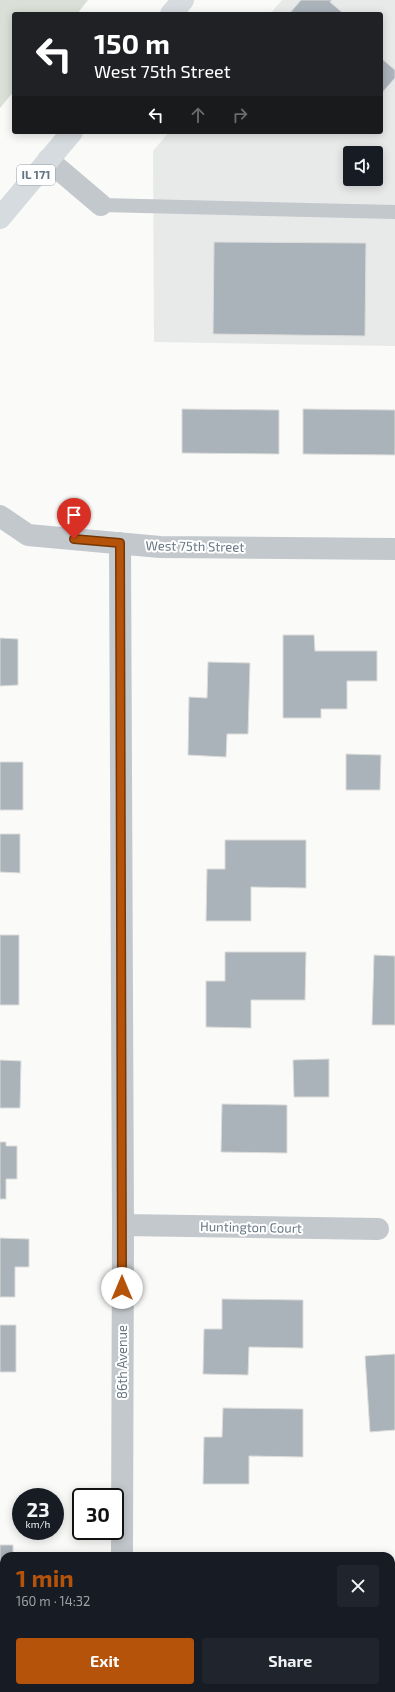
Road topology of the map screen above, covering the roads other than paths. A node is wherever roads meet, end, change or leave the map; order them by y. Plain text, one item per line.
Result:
1 (183, 0) edge
2 (173, 12) edge
3 (70, 134) edge
4 (48, 160) junction
5 (101, 205) joint
6 (395, 212) edge
7 (0, 218) edge
8 (0, 516) edge
9 (120, 543) junction
10 (395, 549) edge
11 (123, 1225) junction
12 (378, 1229) dead end
13 (122, 1552) edge

1 - 2 main road
3 - 4 main road, IL 171
4 - 5 street
4 - 7 main road, IL 171
5 - 6 lane
8 - 9 street, West 75th Street
9 - 10 street, West 75th Street
9 - 11 street, 86th Avenue
11 - 12 street, Huntington Court
11 - 13 street, 86th Avenue

